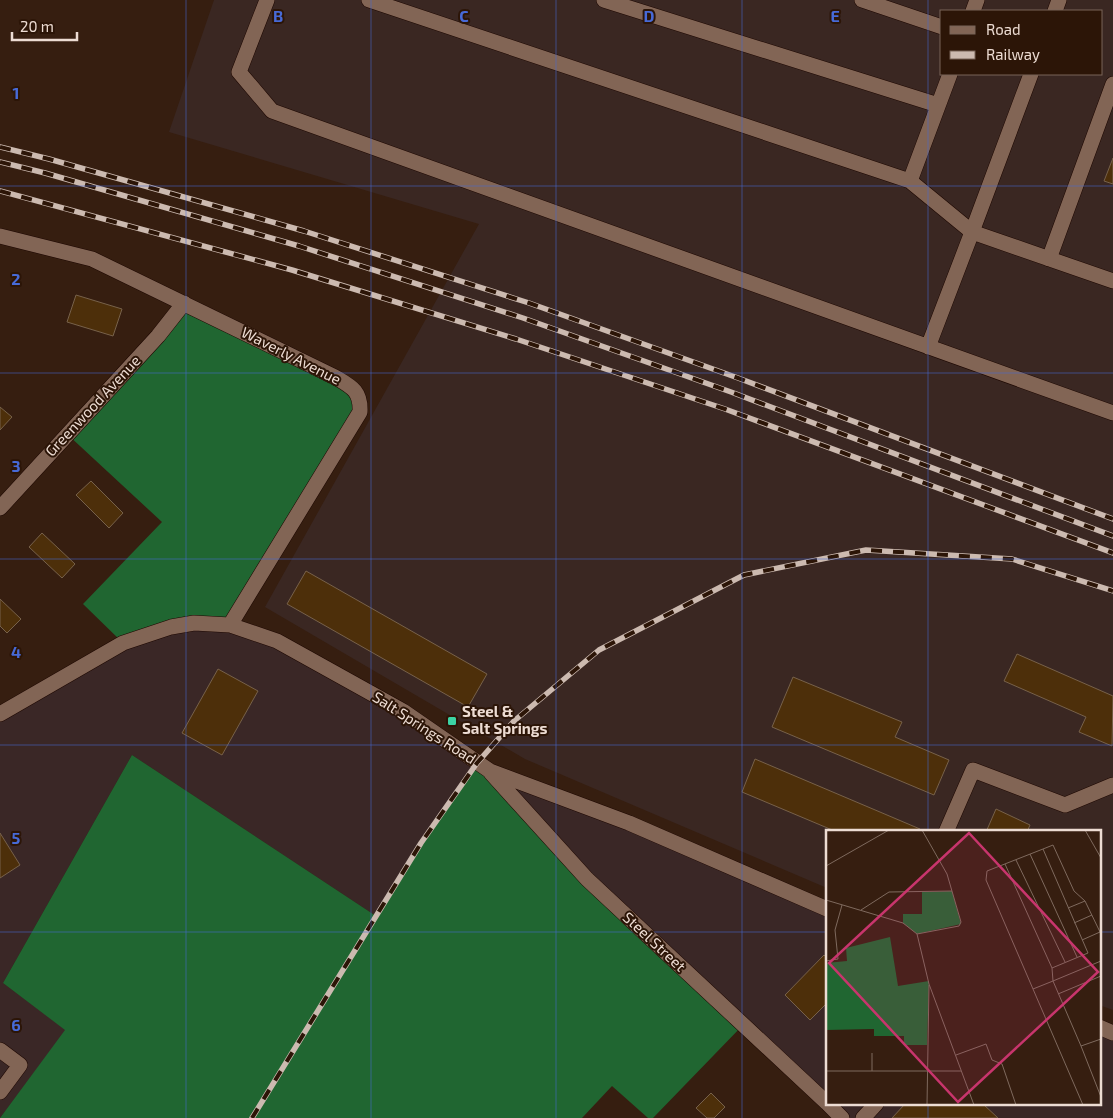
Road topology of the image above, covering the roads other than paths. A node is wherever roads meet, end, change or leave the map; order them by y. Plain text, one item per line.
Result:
1 (268, 0) edge
2 (369, 0) edge
3 (604, 0) edge
4 (862, 0) edge
5 (940, 26) edge
6 (950, 75) edge
7 (1031, 75) edge
8 (1113, 84) edge
9 (938, 106) junction
10 (910, 181) junction
11 (972, 232) junction
12 (0, 236) edge
13 (1049, 259) junction
14 (1113, 282) edge
15 (184, 303) junction
16 (928, 347) junction
17 (1113, 413) edge
18 (0, 508) edge
19 (230, 625) junction
20 (0, 714) edge
21 (490, 771) junction
22 (1113, 785) edge
23 (947, 830) edge
24 (826, 909) edge
25 (1100, 1027) edge
26 (1113, 1033) edge
27 (0, 1050) edge
28 (0, 1092) edge
29 (826, 1103) edge
30 (829, 1106) edge
31 (874, 1106) edge
32 (842, 1118) edge
33 (863, 1118) edge

1 - 16 street
2 - 10 street
3 - 9 street
4 - 5 street
6 - 9 street
7 - 11 street
8 - 13 street
9 - 10 street
10 - 11 street
11 - 13 street
11 - 16 street
12 - 15 street, Waverly Avenue
13 - 14 street
15 - 18 street, Greenwood Avenue
15 - 19 street, Waverly Avenue
16 - 17 street
19 - 20 street, Salt Springs Road
19 - 21 street, Salt Springs Road
21 - 24 street, Salt Springs Road
21 - 29 street, Steel Street
22 - 23 street
25 - 26 street
27 - 28 street
30 - 32 street, Steel Street
31 - 33 street

